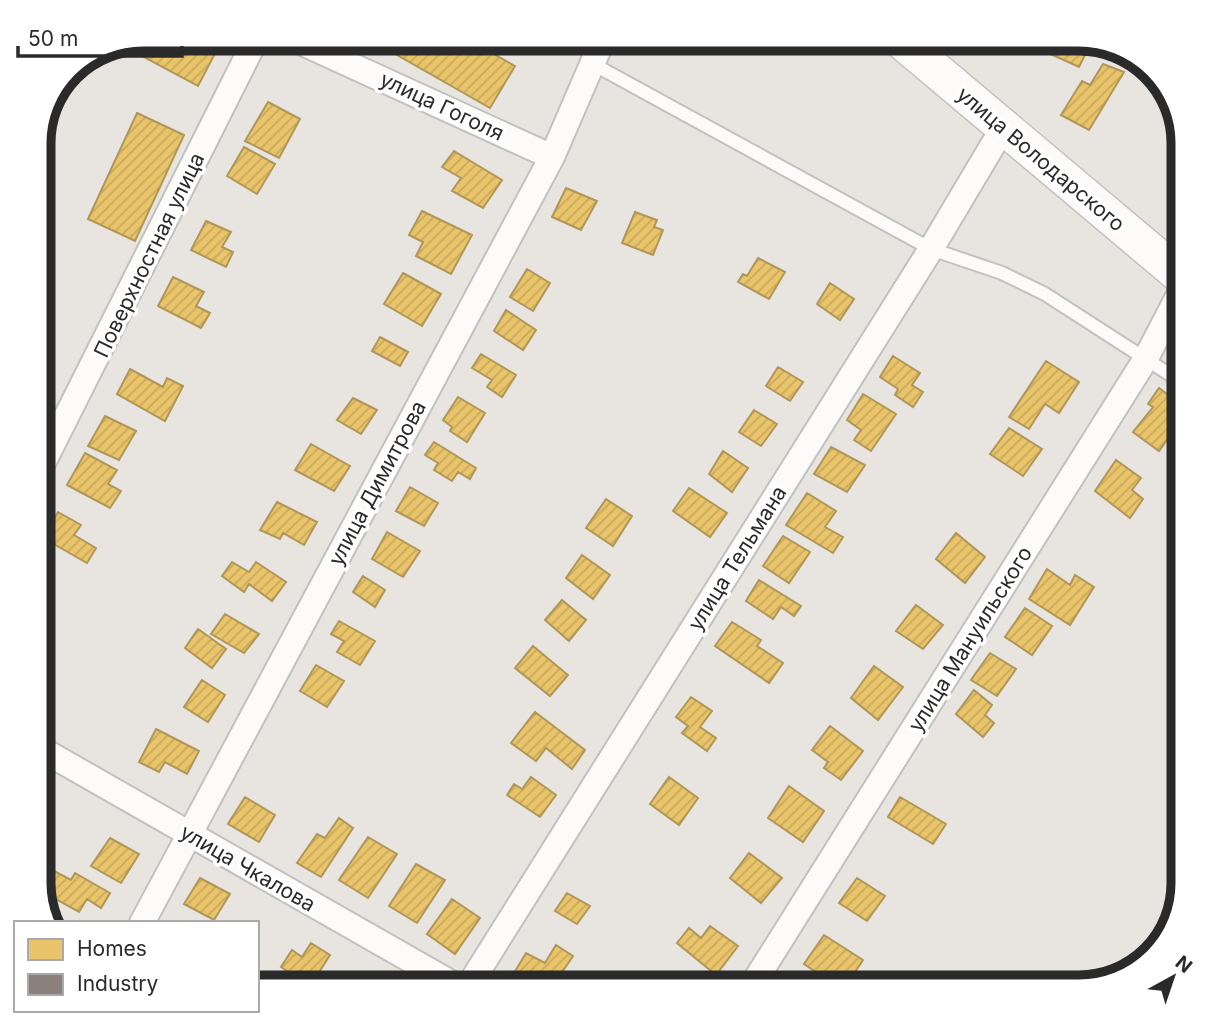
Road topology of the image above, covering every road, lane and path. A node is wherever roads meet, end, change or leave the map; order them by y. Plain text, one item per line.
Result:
1 (249, 51) edge
2 (322, 51) edge
3 (596, 51) edge
4 (914, 51) edge
5 (591, 62) junction
6 (1003, 128) junction
7 (552, 157) junction
8 (931, 249) junction
9 (1171, 267) edge
10 (1171, 311) edge
11 (1144, 360) junction
12 (1171, 376) edge
13 (51, 447) edge
14 (51, 755) edge
15 (188, 835) junction
16 (143, 921) edge
17 (435, 975) edge
18 (476, 975) edge
19 (759, 975) edge

1 - 13 street, Поверхностная улица
2 - 7 street, улица Гоголя
3 - 5 street, улица Димитрова
4 - 6 street, улица Володарского
5 - 7 street, улица Димитрова
5 - 8 lane
6 - 8 street, улица Тельмана
6 - 9 street, улица Володарского
7 - 15 street, улица Димитрова
8 - 11 lane
8 - 18 street, улица Тельмана
10 - 11 street, улица Мануильского
11 - 12 lane
11 - 19 street, улица Мануильского
14 - 15 street, улица Чкалова
15 - 16 street, улица Димитрова
15 - 17 street, улица Чкалова

